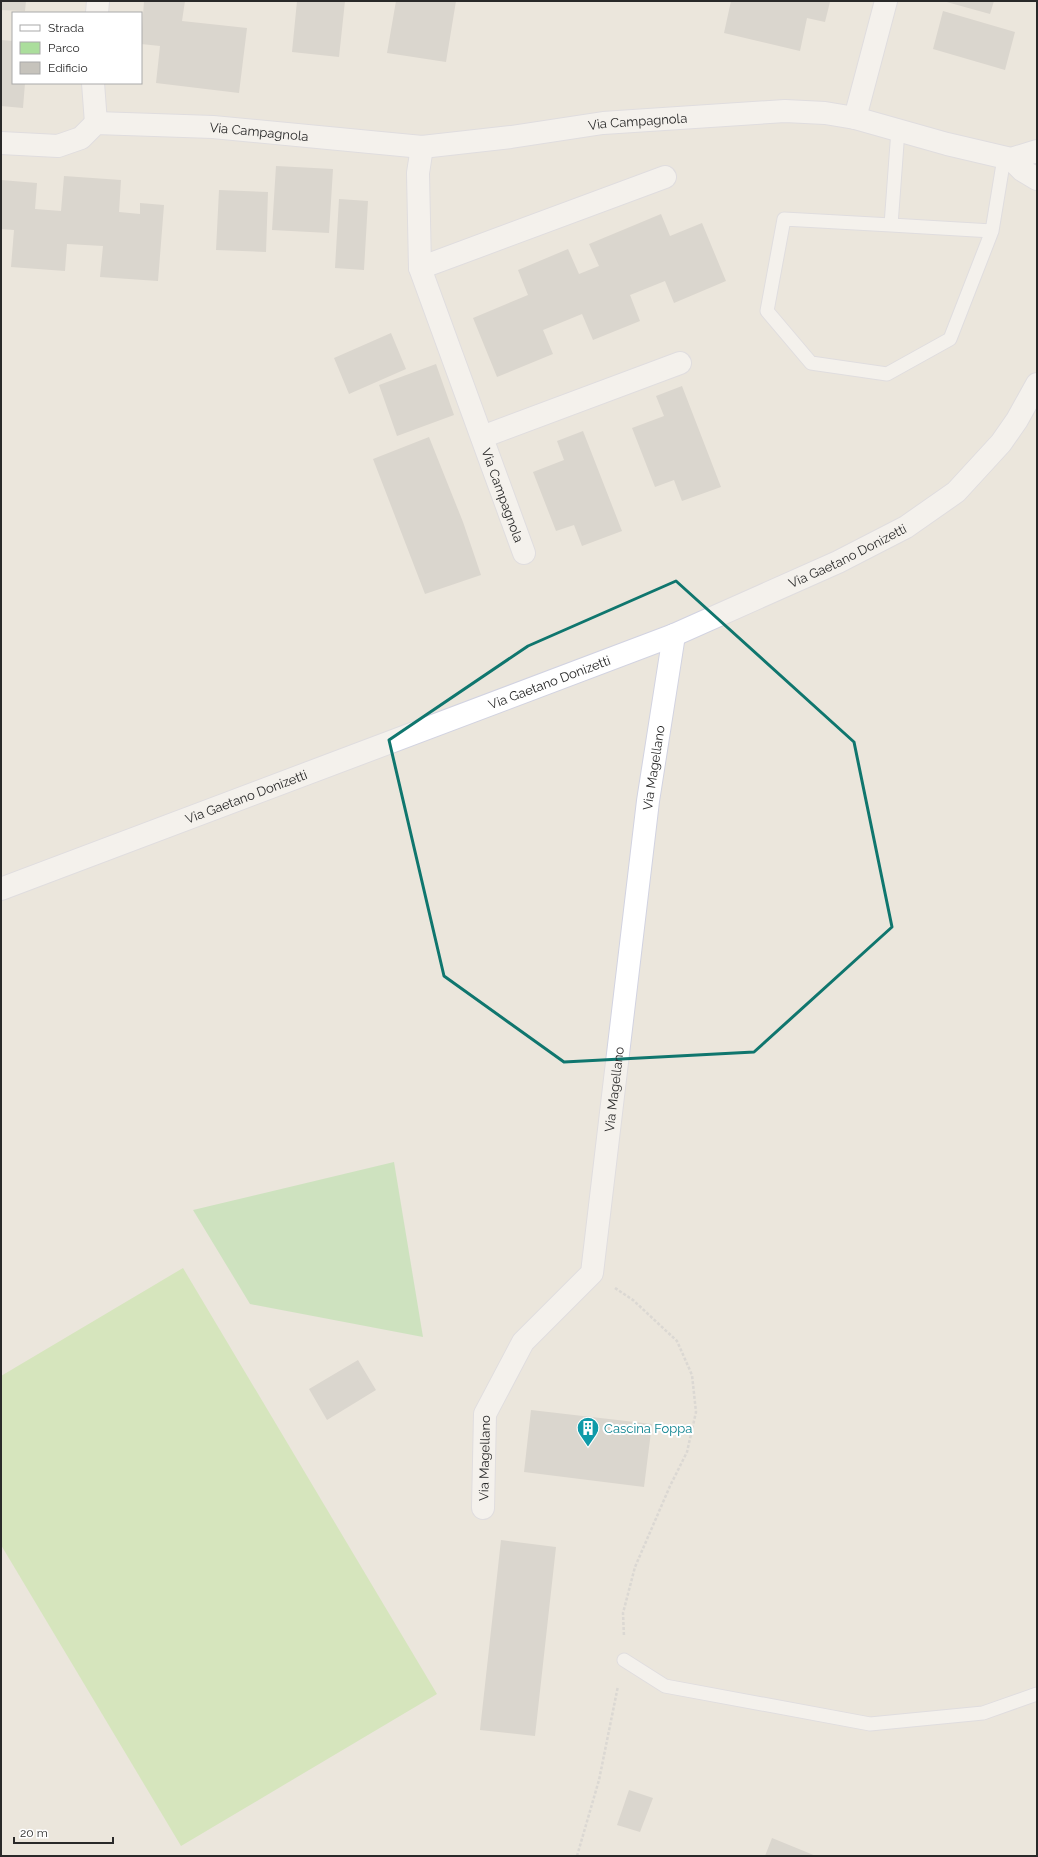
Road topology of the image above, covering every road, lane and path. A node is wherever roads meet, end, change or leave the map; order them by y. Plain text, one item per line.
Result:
1 (98, 1) edge
2 (886, 1) edge
3 (97, 12) edge
4 (93, 84) edge
5 (855, 118) junction
6 (96, 123) junction
7 (898, 130) junction
8 (1, 143) edge
9 (422, 147) junction
10 (1037, 151) edge
11 (1007, 158) junction
12 (666, 177) dead end
13 (1037, 179) edge
14 (891, 225) junction
15 (992, 231) junction
16 (420, 268) junction
17 (680, 363) dead end
18 (1037, 384) edge
19 (482, 437) junction
20 (524, 553) dead end
21 (674, 634) junction
22 (1, 889) edge
23 (592, 1273) junction
24 (483, 1508) dead end
25 (624, 1660) junction
26 (1037, 1694) edge
27 (577, 1856) edge

1 - 3 street
2 - 5 street
4 - 6 street
5 - 7 street, Via Campagnola
5 - 9 street, Via Campagnola
6 - 8 street
6 - 9 street, Via Campagnola
7 - 11 street, Via Campagnola
7 - 14 lane
9 - 16 street, Via Campagnola
10 - 11 street
11 - 13 street, Via Campagnola
11 - 15 lane
12 - 16 street
14 - 15 lane
14 - 15 lane
16 - 19 street, Via Campagnola
17 - 19 street, Via Campagnola
18 - 21 street, Via Gaetano Donizetti
19 - 20 street, Via Campagnola
21 - 22 street, Via Gaetano Donizetti
21 - 23 street, Via Magellano
23 - 24 street, Via Magellano
23 - 25 path
25 - 26 lane
25 - 27 path

